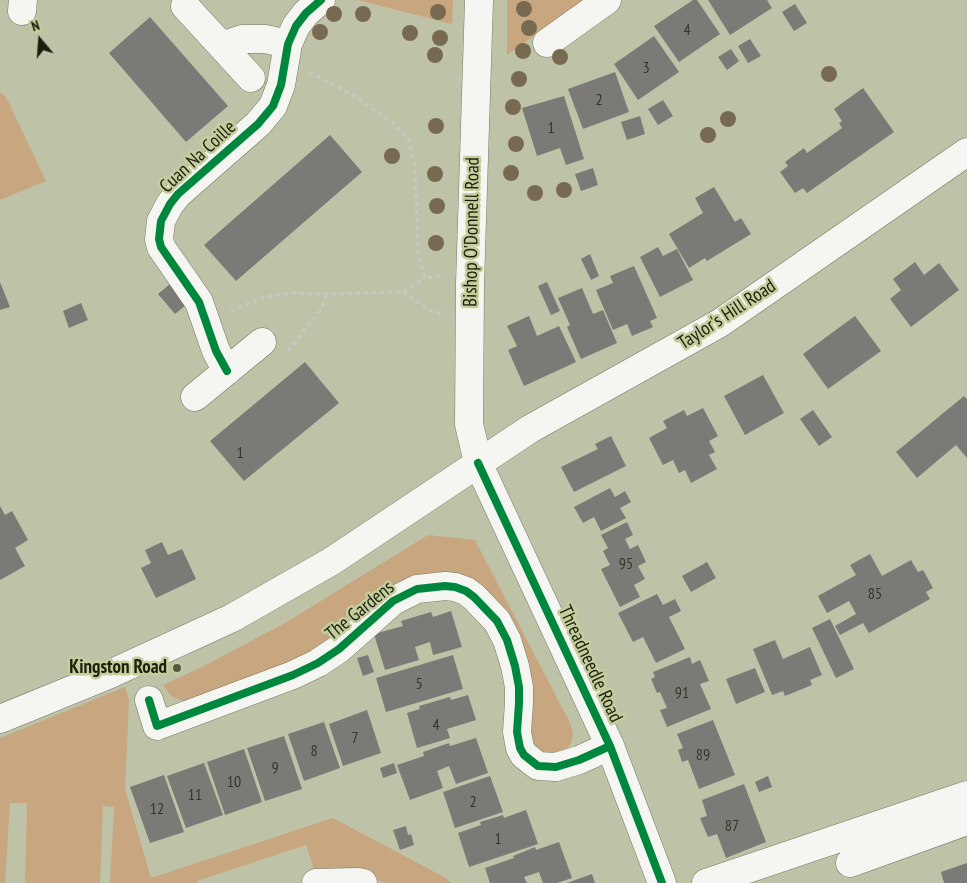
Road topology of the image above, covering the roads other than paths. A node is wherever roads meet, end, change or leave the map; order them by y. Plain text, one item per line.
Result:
1 (321, 0) edge
2 (479, 0) edge
3 (607, 0) edge
4 (185, 6) dead end
5 (547, 43) dead end
6 (222, 46) junction
7 (286, 55) junction
8 (251, 78) dead end
9 (964, 160) edge
10 (262, 342) road end
11 (227, 371) junction
12 (195, 396) dead end
13 (478, 463) junction
14 (149, 700) dead end
15 (0, 719) edge
16 (610, 746) junction
17 (967, 795) edge
18 (967, 821) edge
19 (850, 863) dead end
20 (316, 883) edge
21 (363, 883) edge
22 (662, 883) edge
23 (706, 883) edge

1 - 7 main road, Cuan Na Coille
2 - 13 main road, Bishop O'Donnell Road
3 - 5 main road
4 - 6 main road
6 - 7 main road
6 - 8 main road
7 - 11 main road, Cuan Na Coille
9 - 13 main road, Taylor's Hill Road
10 - 11 main road
11 - 12 main road
13 - 15 main road
13 - 16 main road, Threadneedle Road
14 - 16 main road, The Gardens
16 - 22 main road, Threadneedle Road
17 - 23 main road
18 - 19 main road
20 - 21 main road

